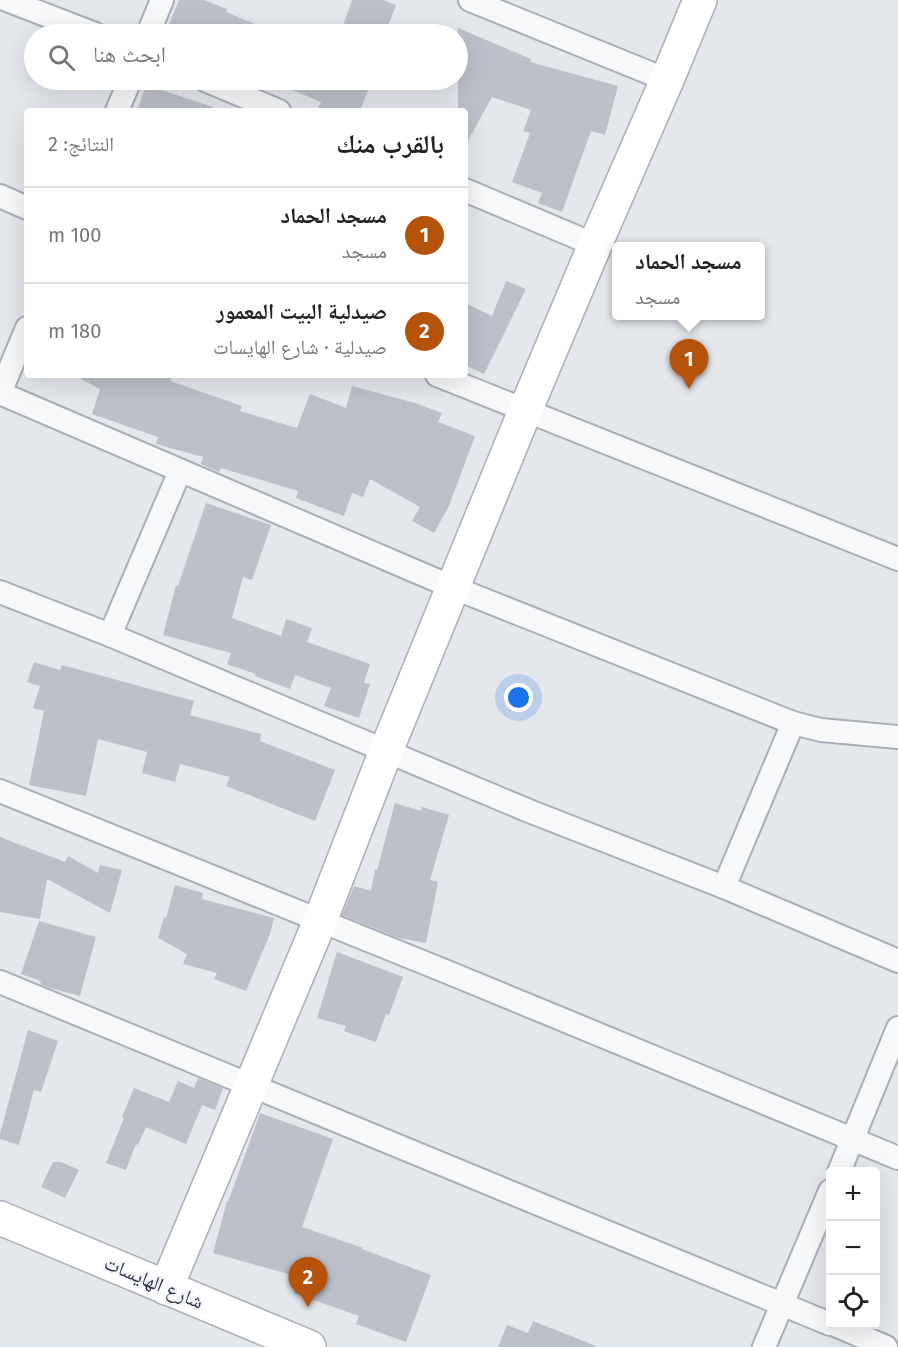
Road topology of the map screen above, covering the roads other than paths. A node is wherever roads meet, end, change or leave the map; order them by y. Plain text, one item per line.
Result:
1 (7, 0) edge
2 (162, 0) edge
3 (470, 0) edge
4 (700, 0) edge
5 (69, 24) edge
6 (152, 24) edge
7 (667, 80) junction
8 (126, 90) edge
9 (229, 90) edge
10 (118, 108) edge
11 (272, 108) edge
12 (468, 191) edge
13 (0, 196) edge
14 (24, 207) edge
15 (594, 245) junction
16 (24, 334) edge
17 (444, 378) edge
18 (525, 411) junction
19 (180, 471) junction
20 (898, 559) edge
21 (452, 587) junction
22 (0, 592) edge
23 (110, 635) junction
24 (793, 723) junction
25 (898, 736) edge
26 (386, 751) junction
27 (0, 791) edge
28 (723, 887) junction
29 (320, 921) junction
30 (898, 961) edge
31 (0, 982) edge
32 (898, 1028) edge
33 (251, 1085) junction
34 (853, 1139) junction
35 (898, 1158) edge
36 (841, 1167) edge
37 (826, 1203) edge
38 (0, 1218) edge
39 (166, 1288) junction
40 (783, 1303) junction
41 (826, 1321) edge
42 (844, 1329) edge
43 (309, 1347) edge
44 (764, 1347) edge
45 (886, 1347) edge

1 - 5 street
2 - 6 street
3 - 7 street
4 - 7 street
7 - 15 street
8 - 10 street
9 - 11 street
12 - 15 street
13 - 14 street
15 - 18 street
16 - 19 street
17 - 18 street
18 - 20 street
18 - 21 street
19 - 21 street
19 - 23 street
21 - 24 street
21 - 26 street
22 - 23 street
23 - 26 street
24 - 25 street
24 - 28 street
26 - 28 street
26 - 29 street
27 - 29 street
28 - 30 street
29 - 33 street
29 - 34 street
31 - 33 street
32 - 34 street
33 - 39 street
33 - 40 street
34 - 35 street
34 - 36 street
37 - 40 street
38 - 39 street, شارع الهايسات
39 - 43 street, شارع الهايسات
40 - 41 street
40 - 44 street
42 - 45 street

